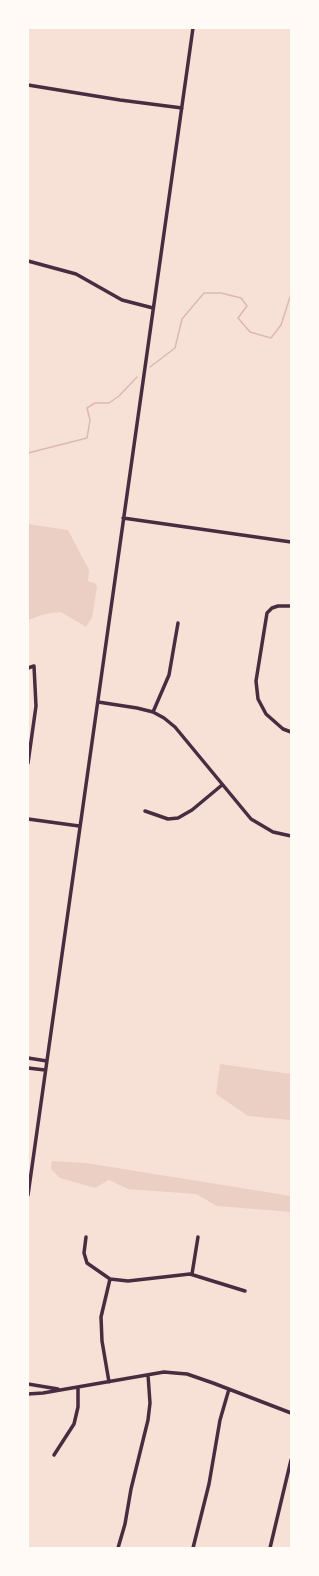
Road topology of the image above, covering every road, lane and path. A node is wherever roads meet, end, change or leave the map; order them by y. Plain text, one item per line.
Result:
1 (193, 28) edge
2 (28, 85) edge
3 (182, 108) junction
4 (28, 262) edge
5 (153, 308) junction
6 (123, 518) junction
7 (291, 542) edge
8 (291, 606) edge
9 (178, 623) dead end
10 (28, 668) edge
11 (98, 702) junction
12 (153, 712) junction
13 (291, 732) edge
14 (28, 763) edge
15 (222, 785) junction
16 (145, 811) dead end
17 (28, 819) edge
18 (79, 826) junction
19 (291, 836) edge
20 (28, 1058) edge
21 (46, 1061) junction
22 (28, 1068) edge
23 (45, 1070) junction
24 (28, 1195) edge
25 (86, 1237) dead end
26 (198, 1238) dead end
27 (192, 1274) junction
28 (110, 1279) junction
29 (245, 1291) dead end
30 (148, 1375) junction
31 (109, 1382) junction
32 (28, 1384) edge
33 (78, 1387) junction
34 (61, 1389) junction
35 (229, 1389) junction
36 (28, 1394) edge
37 (291, 1412) edge
38 (54, 1455) dead end
39 (291, 1460) edge
40 (118, 1548) edge
41 (193, 1548) edge
42 (270, 1548) edge

1 - 3 street
2 - 3 street
3 - 5 street
4 - 5 street
5 - 6 street
6 - 7 street
6 - 11 street
8 - 13 street
9 - 12 street
10 - 14 street
11 - 12 street
11 - 18 street
12 - 15 street
15 - 16 street
15 - 19 street
17 - 18 street
18 - 21 street
20 - 21 street
21 - 23 street
22 - 23 street
23 - 24 street
25 - 28 street
26 - 27 street
27 - 28 street
27 - 29 street
28 - 31 street
30 - 31 street
30 - 35 street
30 - 40 street
31 - 33 street
32 - 34 street
33 - 34 street
33 - 38 street
34 - 36 street
35 - 37 street
35 - 41 street
39 - 42 street

